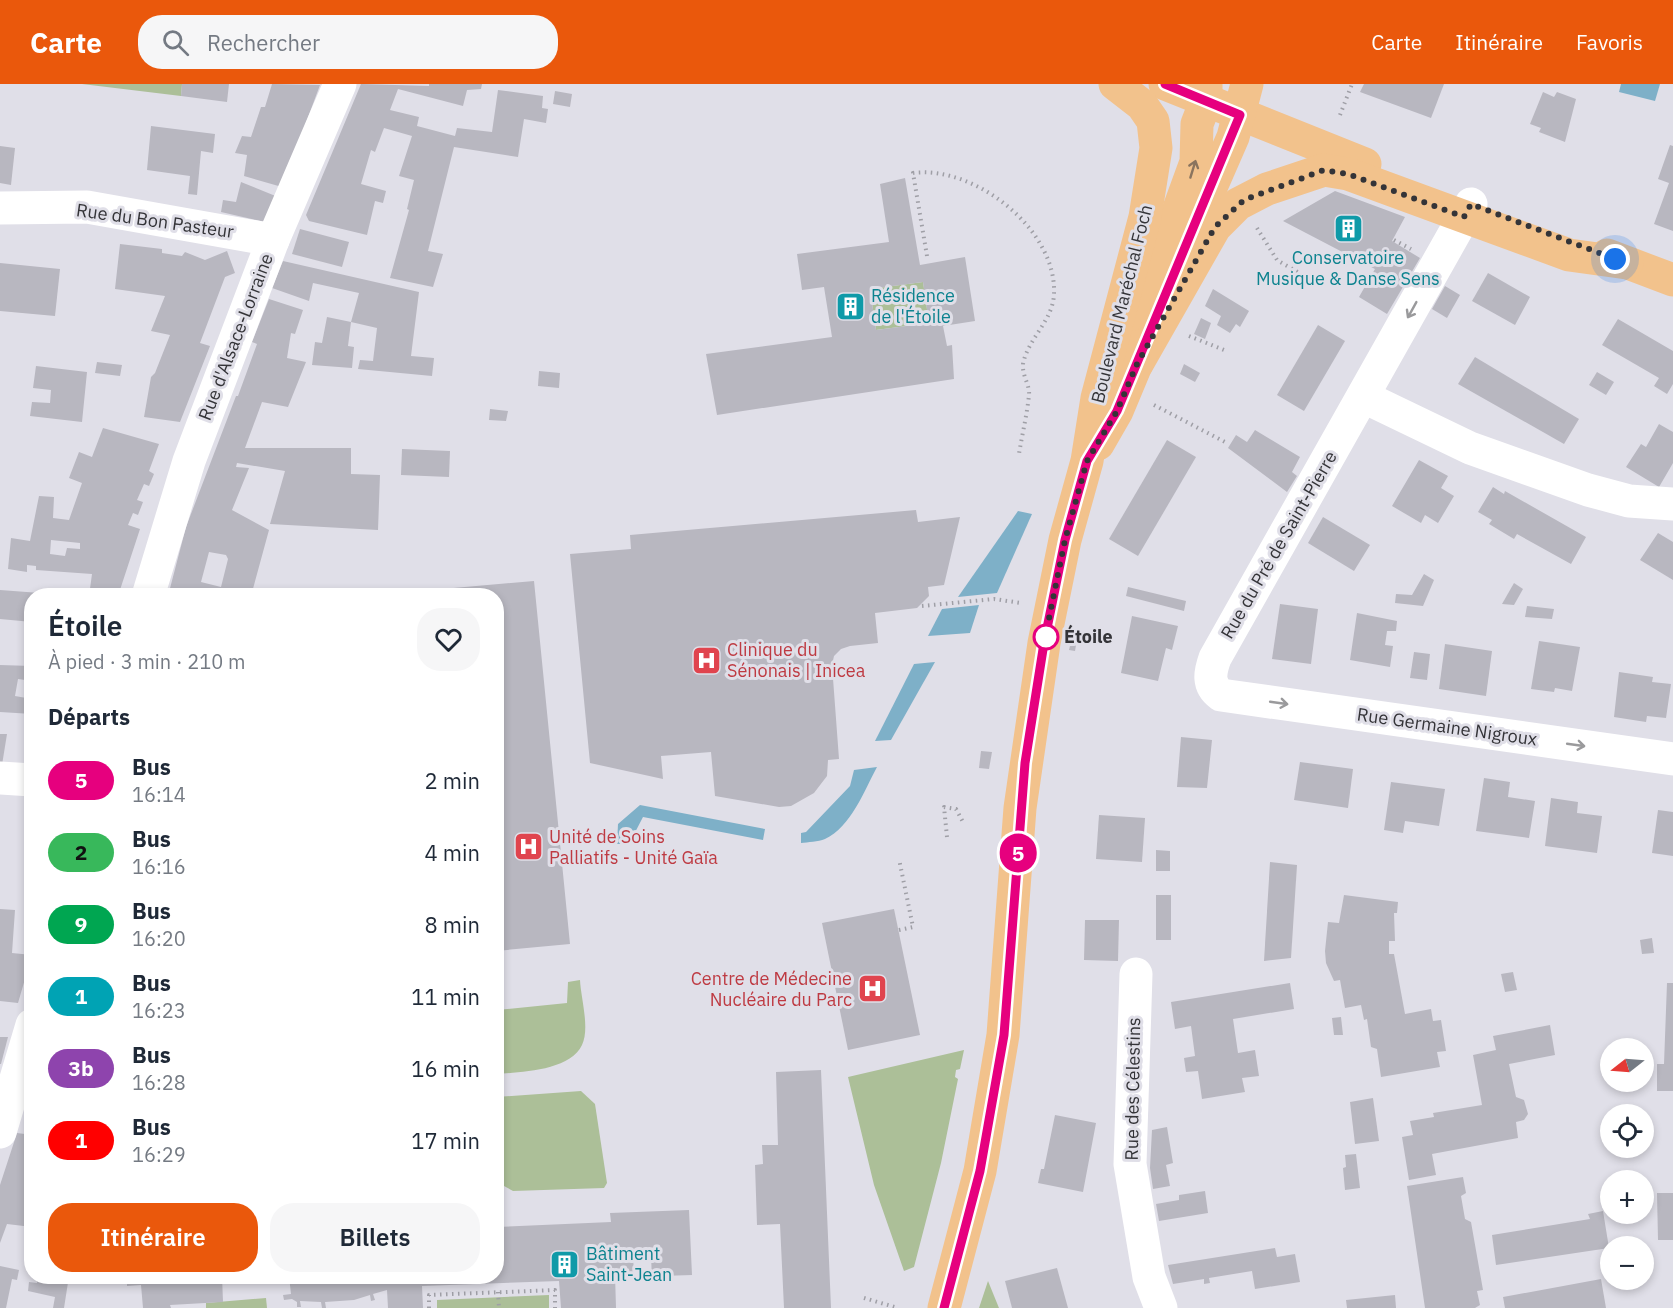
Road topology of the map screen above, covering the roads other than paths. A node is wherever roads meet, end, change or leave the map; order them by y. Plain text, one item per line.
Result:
1 (340, 84) edge
2 (1116, 84) edge
3 (1247, 84) edge
4 (1186, 88) edge
5 (1240, 115) junction
6 (1156, 148) junction
7 (0, 208) edge
8 (1468, 210) junction
9 (273, 240) junction
10 (1673, 280) edge
11 (1137, 364) junction
12 (1364, 397) junction
13 (1087, 461) junction
14 (1673, 504) edge
15 (150, 588) edge
16 (1221, 694) joint
17 (1673, 759) edge
18 (0, 778) edge
19 (24, 780) edge
20 (1136, 974) dead end
21 (24, 1051) edge
22 (0, 1129) edge
23 (944, 1308) edge
24 (1161, 1308) edge

1 - 9 street, Rue d'Alsace-Lorraine
2 - 6 main road, Boulevard Maréchal Foch
3 - 5 main road, Boulevard Maréchal Foch
4 - 5 main road
4 - 6 main road, Boulevard Maréchal Foch
13 -> 4 main road
5 - 8 main road
5 - 11 main road, Boulevard Maréchal Foch
6 - 13 main road, Boulevard Maréchal Foch
7 - 9 street, Rue du Bon Pasteur
8 - 10 main road
8 - 11 main road
8 -> 12 street, Rue du Pré de Saint-Pierre
9 - 15 street, Rue d'Alsace-Lorraine
11 - 13 main road, Boulevard Maréchal Foch
12 - 14 street
12 - 16 street, Rue du Pré de Saint-Pierre
13 - 23 main road, Boulevard Maréchal Foch
16 -> 17 street, Rue Germaine Nigroux
18 - 19 street
20 - 24 street, Rue des Célestins
21 - 22 street

